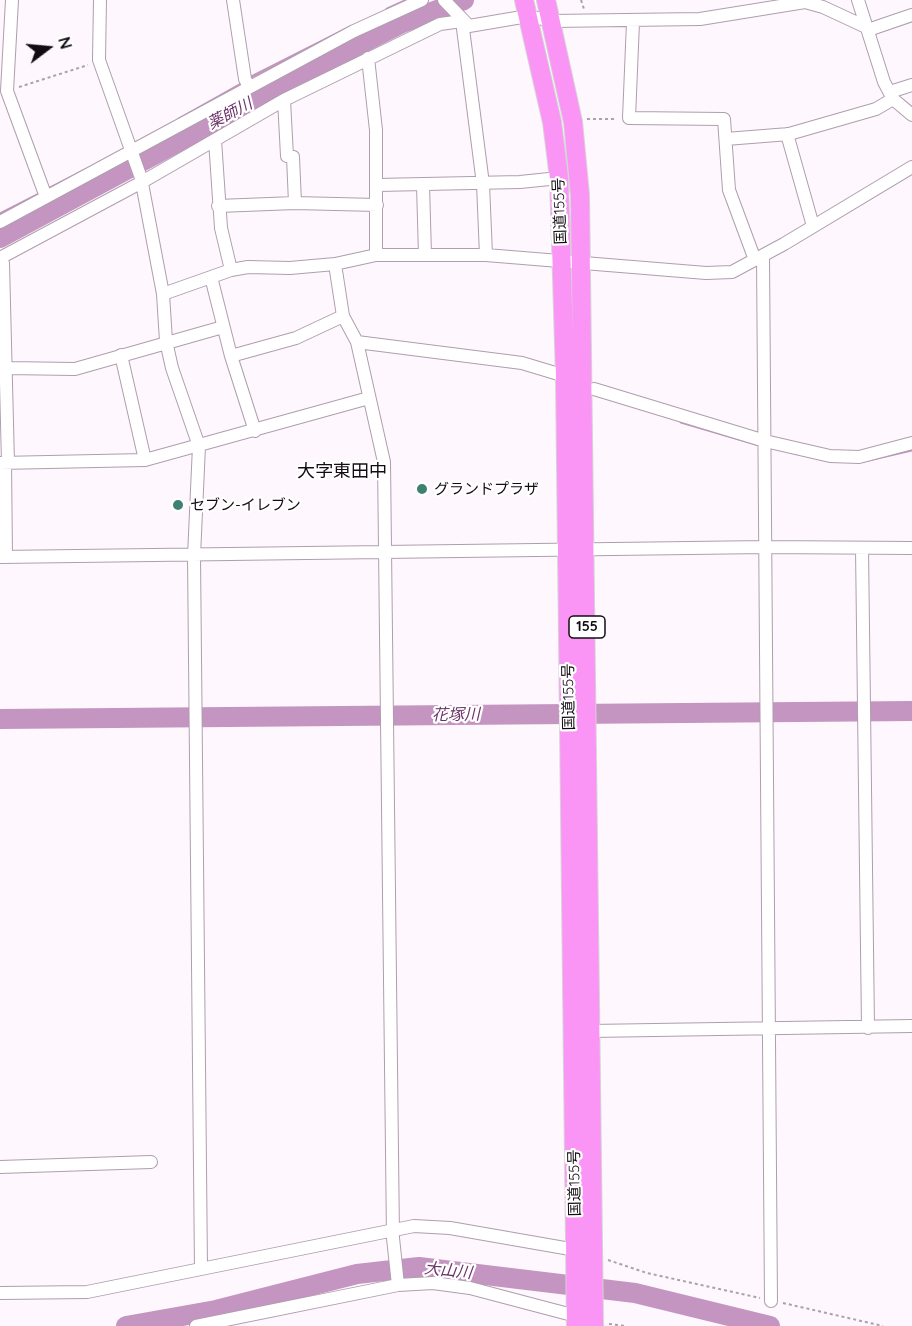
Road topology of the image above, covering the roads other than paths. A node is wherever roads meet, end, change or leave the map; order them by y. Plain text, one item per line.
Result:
1 (12, 0) edge
2 (100, 0) edge
3 (233, 0) edge
4 (422, 0) edge
5 (444, 0) edge
6 (546, 0) edge
7 (858, 0) edge
8 (526, 8) edge
9 (912, 15) edge
10 (459, 18) junction
11 (552, 21) junction
12 (633, 22) junction
13 (867, 29) junction
14 (368, 58) junction
15 (912, 85) edge
16 (249, 87) junction
17 (4, 92) edge
18 (891, 96) junction
19 (284, 100) junction
20 (912, 115) edge
21 (787, 134) junction
22 (726, 139) junction
23 (215, 141) junction
24 (132, 151) junction
25 (912, 167) edge
26 (559, 178) junction
27 (141, 180) junction
28 (483, 184) junction
29 (423, 185) junction
30 (377, 186) junction
31 (46, 197) junction
32 (295, 203) junction
33 (377, 205) junction
34 (218, 206) junction
35 (0, 222) edge
36 (813, 226) junction
37 (376, 255) junction
38 (424, 255) junction
39 (486, 255) junction
40 (0, 258) edge
41 (759, 258) junction
42 (562, 259) junction
43 (581, 261) junction
44 (335, 264) junction
45 (231, 270) junction
46 (211, 277) junction
47 (163, 294) junction
48 (343, 316) junction
49 (223, 327) junction
50 (166, 341) junction
51 (357, 342) junction
52 (121, 355) junction
53 (231, 356) junction
54 (6, 368) junction
55 (565, 376) junction
56 (594, 389) dead end
57 (369, 398) junction
58 (255, 431) junction
59 (765, 441) junction
60 (912, 443) edge
61 (199, 446) junction
62 (145, 460) junction
63 (4, 463) edge
64 (766, 547) junction
65 (862, 548) junction
66 (912, 548) edge
67 (567, 550) junction
68 (586, 550) junction
69 (386, 553) junction
70 (194, 556) junction
71 (3, 557) edge
72 (912, 1026) edge
73 (868, 1028) junction
74 (769, 1030) junction
75 (590, 1031) junction
76 (150, 1162) dead end
77 (0, 1167) edge
78 (393, 1234) junction
79 (584, 1254) junction
80 (201, 1269) junction
81 (398, 1282) junction
82 (0, 1293) edge
83 (771, 1301) road end
84 (576, 1321) edge
85 (594, 1324) edge
86 (196, 1326) edge

1 - 17 street
2 - 24 street
3 - 16 street
4 - 16 street
5 - 10 street
6 - 11 highway, 国道155号 / 155
7 - 13 street
8 - 10 street
8 - 11 street
8 - 26 highway, 国道155号 / 155
9 - 13 street
10 - 14 street
10 - 28 street
11 - 12 street
11 - 43 highway, 国道155号 / 155
12 - 13 street
12 - 22 street
13 - 18 street
14 - 19 street
14 - 30 street
15 - 18 street
16 - 24 street
17 - 31 street
18 - 20 street
18 - 21 street
19 - 23 street
19 - 32 street
21 - 22 street
21 - 36 street
22 - 41 street
23 - 27 street
23 - 34 street
24 - 27 street
24 - 31 street
25 - 36 street
26 - 28 street
26 - 42 highway, 国道155号 / 155
27 - 40 street
27 - 47 street
28 - 29 street
28 - 39 street
29 - 30 street
29 - 38 street
30 - 33 street
31 - 35 street
32 - 33 street
32 - 34 street
33 - 37 street
34 - 45 street
36 - 41 street
37 - 38 street
37 - 44 street
38 - 39 street
39 - 42 street
40 - 54 street
41 - 43 street
41 - 59 street
42 - 43 street
42 - 55 highway, 国道155号 / 155
43 - 68 highway, 国道155号 / 155
44 - 45 street
44 - 48 street
45 - 46 street
46 - 47 street
46 - 49 street
47 - 50 street
48 - 51 street
48 - 53 street
49 - 50 street
49 - 53 street
50 - 52 street
50 - 61 street
51 - 55 street
51 - 57 street
52 - 54 street
52 - 62 street
53 - 58 street
54 - 63 street
55 - 67 highway, 国道155号 / 155
56 - 59 street
57 - 58 street
57 - 69 street
58 - 61 street
59 - 60 street
59 - 64 street
61 - 62 street
61 - 70 street
62 - 63 street
63 - 71 street
64 - 65 street
64 - 68 street
64 - 74 street
65 - 66 street
65 - 73 street
67 - 68 street
67 - 69 street
67 - 79 highway, 国道155号 / 155
68 - 75 highway, 国道155号 / 155
69 - 70 street
69 - 78 street
70 - 71 street
70 - 80 street
72 - 73 street
73 - 74 street
74 - 75 street
74 - 83 street
75 - 79 highway, 国道155号 / 155
76 - 77 street
78 - 79 street
78 - 80 street
78 - 81 street
79 - 84 highway, 国道155号 / 155
79 - 85 highway, 国道155号 / 155
80 - 82 street
81 - 84 street
81 - 86 street

